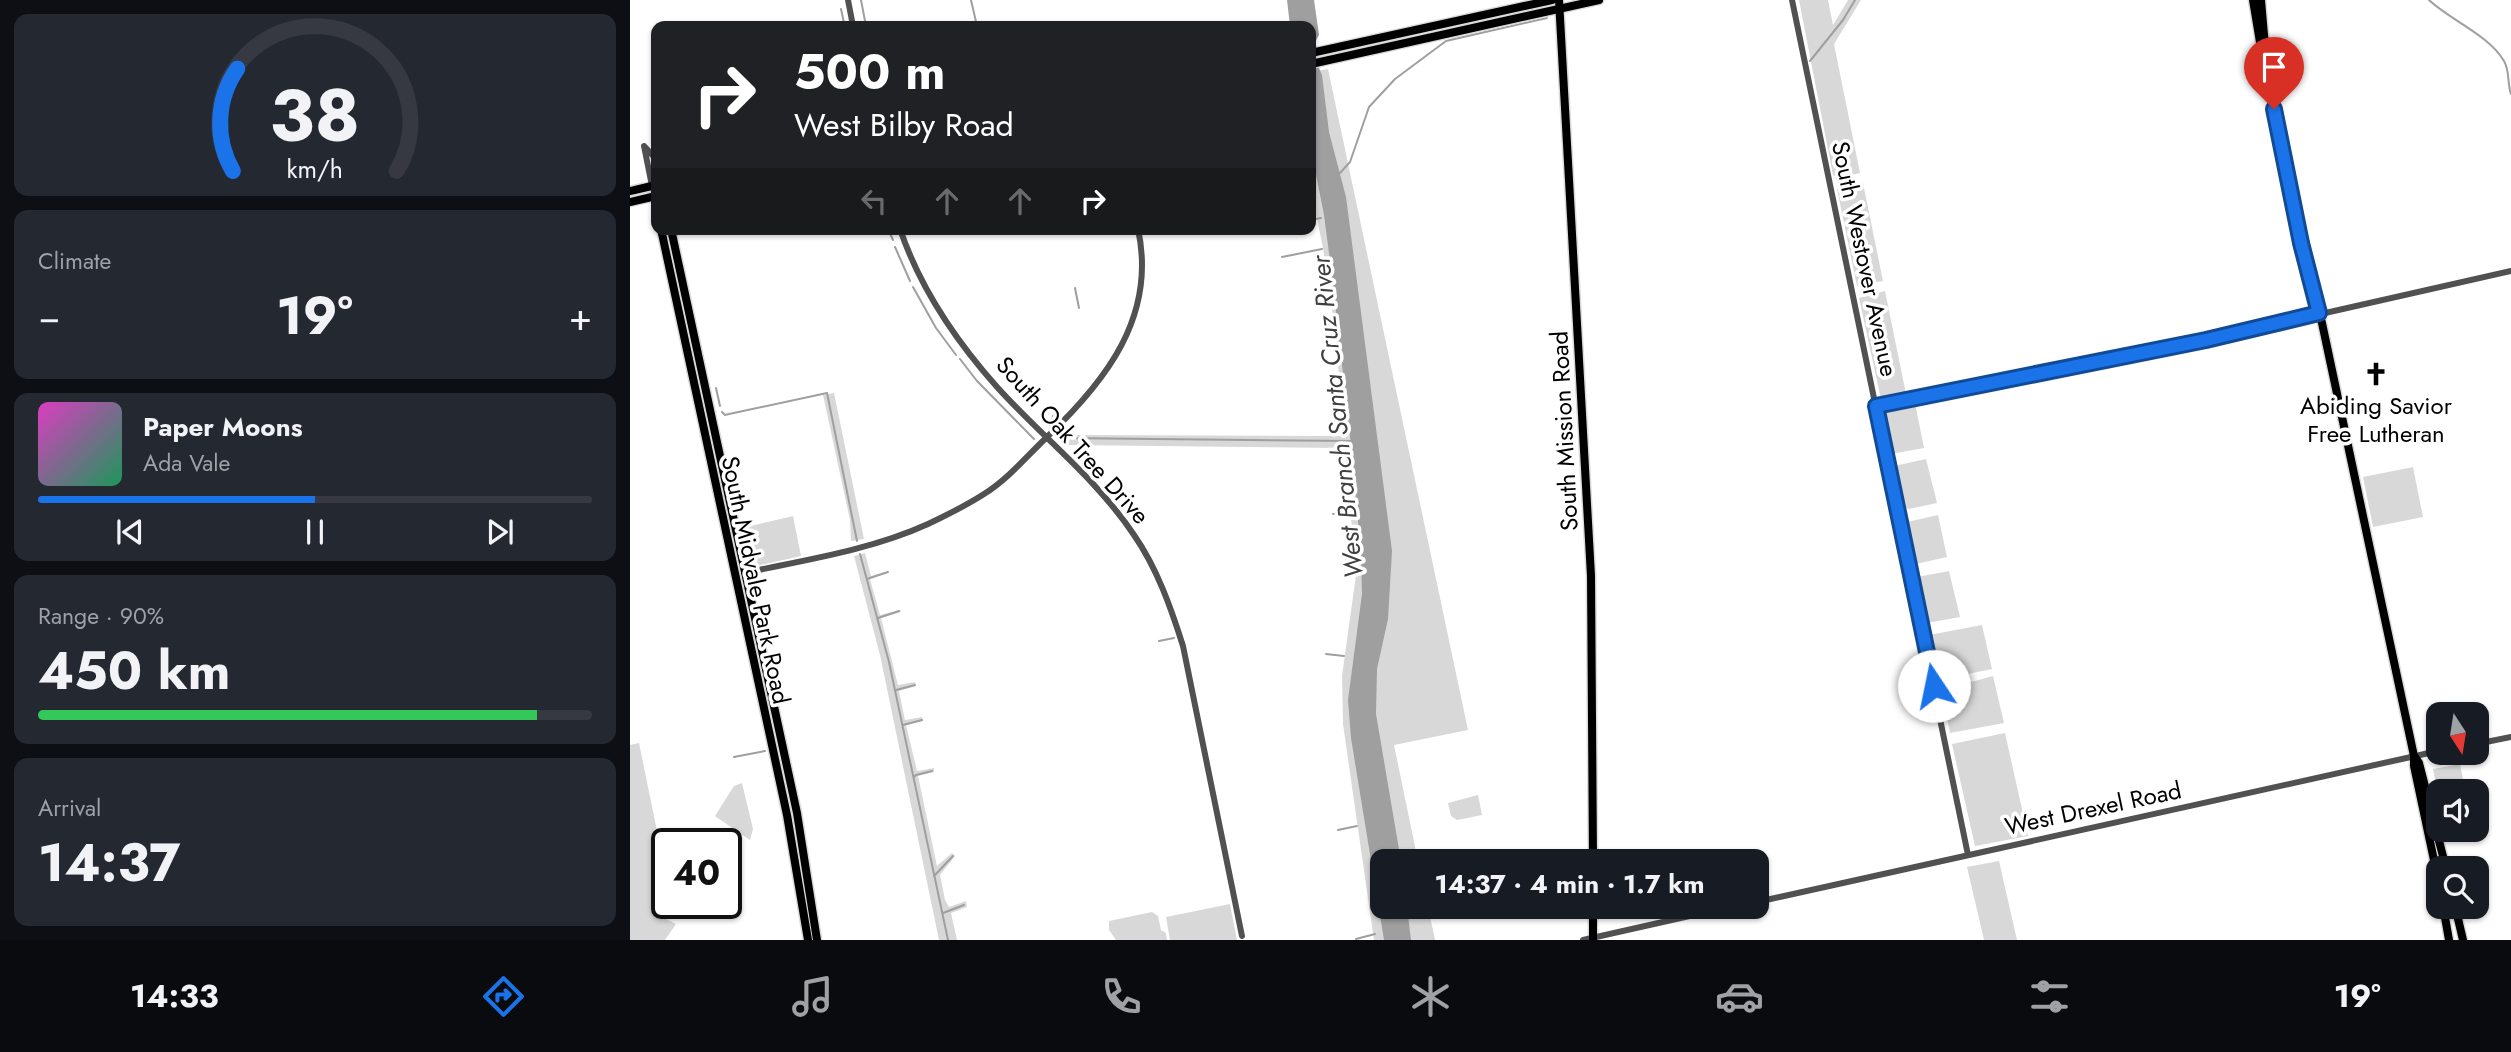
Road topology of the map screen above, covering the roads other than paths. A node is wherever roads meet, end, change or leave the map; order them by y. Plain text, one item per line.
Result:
1 (848, 0) edge
2 (1552, 0) edge
3 (1599, 0) edge
4 (1792, 0) edge
5 (2253, 0) edge
6 (2261, 0) edge
7 (1559, 4) edge
8 (852, 21) edge
9 (1316, 52) edge
10 (1316, 63) edge
11 (2267, 71) junction
12 (651, 154) edge
13 (651, 174) edge
14 (651, 187) edge
15 (630, 191) edge
16 (651, 198) edge
17 (630, 202) edge
18 (662, 235) edge
19 (672, 235) edge
20 (903, 235) edge
21 (1139, 235) edge
22 (2511, 271) edge
23 (2319, 313) junction
24 (1876, 406) junction
25 (1048, 437) junction
26 (740, 574) junction
27 (2511, 737) edge
28 (2489, 741) edge
29 (2426, 754) edge
30 (2414, 756) junction
31 (1593, 849) edge
32 (1969, 855) junction
33 (2433, 856) edge
34 (2443, 856) edge
35 (1769, 899) edge
36 (1593, 919) edge
37 (1678, 919) edge
38 (2445, 919) edge
39 (2458, 919) edge
40 (1243, 939) edge
41 (1593, 939) edge
42 (808, 940) edge
43 (817, 940) edge
44 (1583, 940) edge
45 (2449, 940) edge
46 (2463, 940) edge

1 - 8 street
2 - 9 main road
3 - 7 main road
4 - 24 street, South Westover Avenue
5 - 11 main road
6 - 11 main road
7 - 10 main road
7 - 31 main road, South Mission Road
11 - 23 main road
12 - 13 street
14 - 15 main road
16 - 17 main road
18 - 26 main road, South Midvale Park Road
19 - 26 main road, South Midvale Park Road
20 - 25 street, South Oak Tree Drive
21 - 25 street
22 - 23 street
23 - 24 street
23 - 30 main road
24 - 32 street, South Westover Avenue
25 - 26 street
25 - 40 street, South Oak Tree Drive
26 - 42 main road, South Midvale Park Road
26 - 43 main road, South Midvale Park Road
27 - 28 street
29 - 30 street, West Drexel Road
30 - 32 street, West Drexel Road
30 - 33 main road
30 - 34 main road
32 - 35 street, West Drexel Road
36 - 41 main road
37 - 41 street
38 - 45 main road
39 - 46 main road
41 - 44 street

